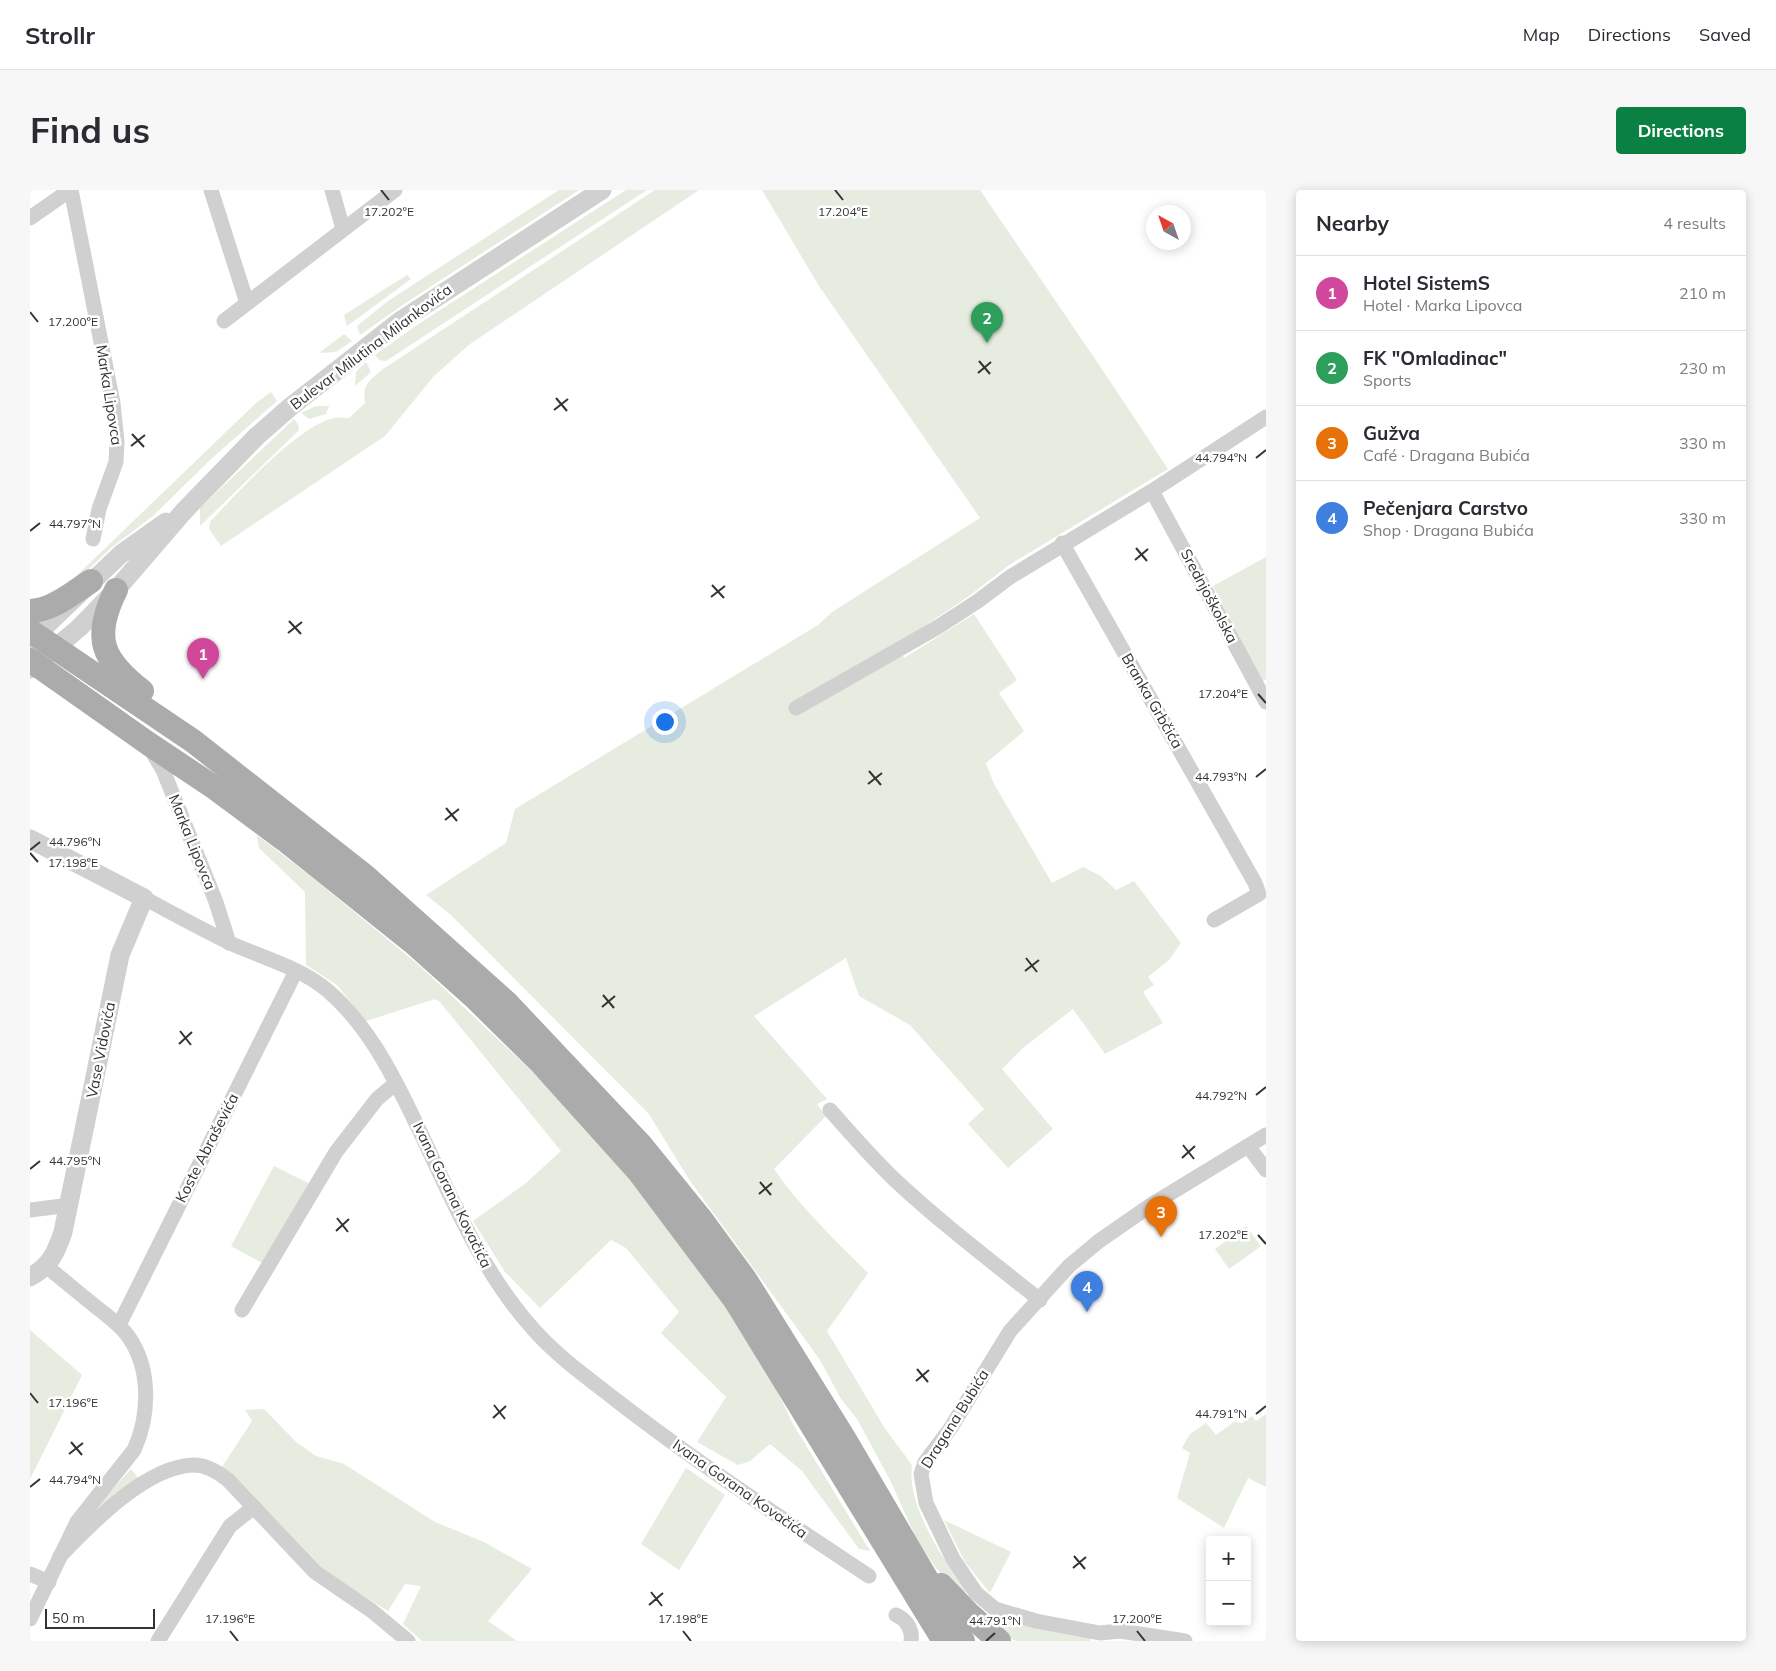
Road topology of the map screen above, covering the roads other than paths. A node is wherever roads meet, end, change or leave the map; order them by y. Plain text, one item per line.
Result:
1 (70, 190) edge
2 (212, 190) edge
3 (332, 190) edge
4 (394, 190) edge
5 (602, 190) edge
6 (30, 218) edge
7 (343, 229) junction
8 (246, 303) junction
9 (224, 321) dead end
10 (1266, 417) edge
11 (1152, 491) junction
12 (184, 511) junction
13 (93, 539) dead end
14 (1062, 543) junction
15 (91, 580) junction
16 (116, 590) junction
17 (30, 610) edge
18 (35, 650) edge
19 (1266, 702) edge
20 (796, 708) dead end
21 (193, 741) junction
22 (148, 744) junction
23 (30, 839) edge
24 (144, 898) junction
25 (1214, 920) dead end
26 (230, 942) junction
27 (296, 971) junction
28 (396, 1083) junction
29 (830, 1110) dead end
30 (1266, 1135) edge
31 (1248, 1146) junction
32 (1266, 1170) edge
33 (70, 1205) junction
34 (30, 1210) edge
35 (47, 1266) junction
36 (30, 1277) edge
37 (1040, 1300) junction
38 (242, 1310) dead end
39 (119, 1325) junction
40 (254, 1507) junction
41 (903, 1541) junction
42 (60, 1556) junction
43 (30, 1574) edge
44 (869, 1576) dead end
45 (49, 1582) junction
46 (896, 1615) dead end
47 (30, 1619) edge
48 (158, 1641) edge
49 (408, 1641) edge
50 (911, 1641) edge
51 (944, 1641) edge
52 (963, 1641) edge
53 (999, 1641) edge
54 (1183, 1641) edge

1 - 6 street
1 - 13 street, Marka Lipovca
2 - 8 street
3 - 7 street
4 - 7 street
5 - 12 street, Bulevar Milutina Milankovića
7 - 8 street
8 - 9 street
10 - 11 street
11 - 14 street
11 - 19 street, Srednjoškolska
12 - 15 street, Bulevar Milutina Milankovića
12 - 16 street, Bulevar Milutina Milankovića
14 - 20 street
14 - 25 street, Branka Grbčića
15 - 17 main road
15 - 18 street, Bulevar Milutina Milankovića
16 - 18 street, Bulevar Milutina Milankovića
16 - 21 main road
18 - 21 main road
18 - 22 main road
21 - 41 main road
22 - 26 street, Marka Lipovca
22 - 51 main road
23 - 24 street, Ivana Gorana Kovačića
24 - 26 street, Ivana Gorana Kovačića
24 - 33 street, Vase Vidovića
26 - 27 street, Ivana Gorana Kovačića
27 - 28 street, Ivana Gorana Kovačića
27 - 39 street, Koste Abraševića
28 - 38 street
28 - 44 street, Ivana Gorana Kovačića
29 - 37 street
30 - 31 street, Dragana Bubića
31 - 32 street
31 - 37 street, Dragana Bubića
33 - 34 street
33 - 35 street, Vase Vidovića
35 - 36 street
35 - 39 street
37 - 54 street, Dragana Bubića
39 - 42 street
40 - 42 street
40 - 48 street
40 - 49 street
41 - 52 main road
41 - 53 main road
42 - 45 street
43 - 45 street
45 - 47 street
46 - 50 street

